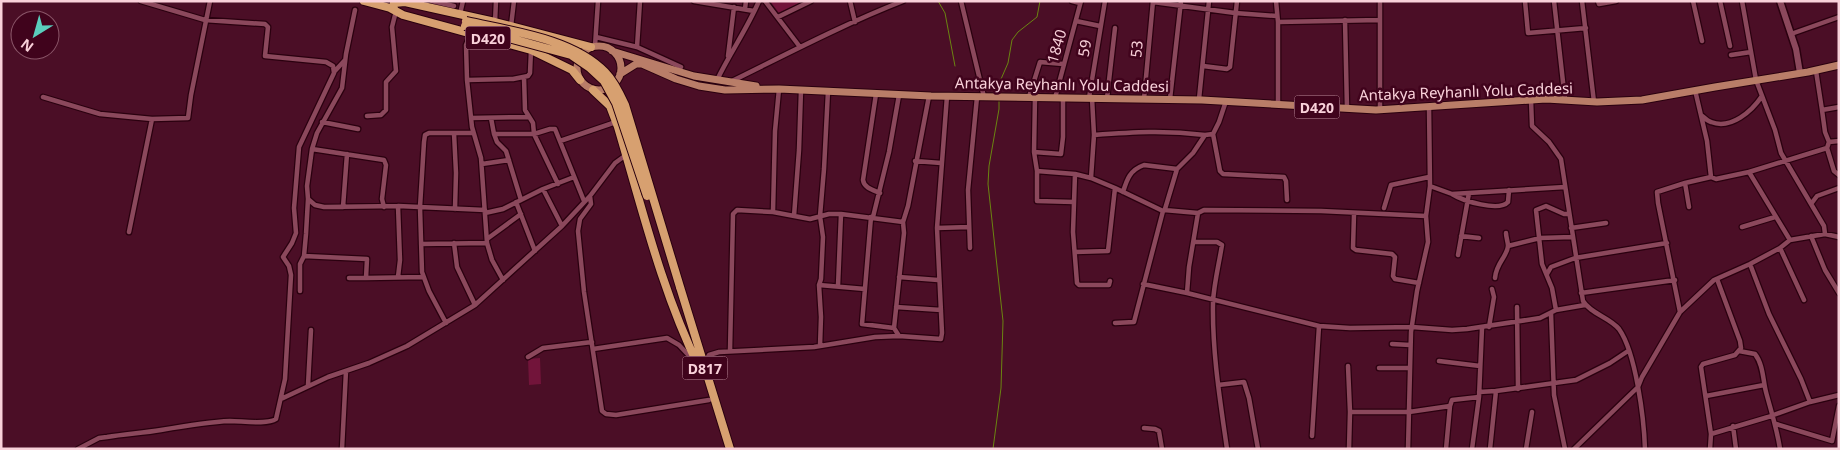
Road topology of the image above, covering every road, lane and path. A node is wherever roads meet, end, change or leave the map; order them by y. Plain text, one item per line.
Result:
1 (140, 1) edge
2 (210, 1) edge
3 (364, 1) edge
4 (432, 1) edge
5 (463, 1) edge
6 (496, 1) edge
7 (514, 1) edge
8 (598, 1) edge
9 (640, 1) edge
10 (694, 1) edge
11 (746, 1) edge
12 (759, 1) edge
13 (765, 1) edge
14 (811, 1) edge
15 (850, 1) edge
16 (903, 1) edge
17 (968, 1) edge
18 (1072, 1) edge
19 (1105, 1) edge
20 (1209, 1) edge
21 (1236, 1) edge
22 (1276, 1) edge
23 (1380, 1) edge
24 (1525, 1) edge
25 (1554, 1) edge
26 (1582, 1) edge
27 (1598, 1) edge
28 (1616, 1) edge
29 (1693, 1) edge
30 (1720, 1) edge
31 (1742, 1) edge
32 (1780, 1) edge
33 (961, 2) edge
34 (1081, 2) edge
35 (1153, 2) edge
36 (391, 4) edge
37 (1180, 4) edge
38 (455, 8) edge
39 (734, 8) junction
40 (745, 9) junction
41 (1209, 9) junction
42 (355, 10) dead end
43 (754, 11) junction
44 (1235, 14) junction
45 (395, 15) dead end
46 (778, 17) junction
47 (1839, 17) edge
48 (1277, 19) junction
49 (205, 20) junction
50 (1345, 20) junction
51 (1380, 20) junction
52 (1076, 21) junction
53 (495, 22) junction
54 (855, 22) junction
55 (511, 26) junction
56 (1100, 26) junction
57 (1115, 28) dead end
58 (1586, 28) junction
59 (1558, 31) junction
60 (471, 33) junction
61 (1791, 34) junction
62 (596, 38) junction
63 (1702, 41) dead end
64 (1730, 46) dead end
65 (593, 47) junction
66 (800, 47) junction
67 (637, 48) junction
68 (531, 50) junction
69 (612, 50) junction
70 (1751, 52) junction
71 (1731, 55) dead end
72 (727, 59) junction
73 (345, 60) junction
74 (1063, 64) junction
75 (1839, 65) edge
76 (1203, 66) junction
77 (681, 67) dead end
78 (1816, 71) junction
79 (334, 72) junction
80 (620, 74) junction
81 (1800, 74) junction
82 (524, 77) junction
83 (467, 80) junction
84 (580, 80) junction
85 (717, 80) junction
86 (1756, 80) junction
87 (728, 82) junction
88 (779, 89) junction
89 (593, 90) junction
90 (791, 90) junction
91 (801, 90) junction
92 (1695, 90) junction
93 (828, 92) junction
94 (876, 94) junction
95 (899, 95) junction
96 (929, 96) junction
97 (948, 96) junction
98 (1762, 96) junction
99 (43, 97) dead end
100 (981, 97) junction
101 (1032, 97) junction
102 (1059, 98) junction
103 (1090, 98) junction
104 (1108, 98) junction
105 (1144, 99) junction
106 (1170, 99) junction
107 (1199, 100) junction
108 (1531, 100) junction
109 (1565, 100) junction
110 (1226, 101) junction
111 (1594, 102) junction
112 (1278, 105) junction
113 (1429, 106) junction
114 (1839, 107) edge
115 (1347, 109) junction
116 (1380, 109) junction
117 (1822, 110) junction
118 (1701, 115) junction
119 (367, 116) dead end
120 (471, 118) junction
121 (491, 118) junction
122 (529, 118) junction
123 (152, 119) junction
124 (322, 122) junction
125 (616, 122) junction
126 (358, 129) dead end
127 (454, 133) junction
128 (473, 133) junction
129 (494, 134) junction
130 (534, 134) junction
131 (1213, 134) junction
132 (1094, 135) junction
133 (1205, 135) junction
134 (560, 141) junction
135 (1839, 141) edge
136 (1829, 142) junction
137 (1827, 148) junction
138 (312, 149) junction
139 (1034, 152) junction
140 (347, 154) junction
141 (626, 155) junction
142 (509, 160) junction
143 (1785, 160) junction
144 (915, 161) junction
145 (941, 163) junction
146 (482, 164) junction
147 (1177, 168) junction
148 (1037, 171) junction
149 (1749, 172) junction
150 (1075, 174) junction
151 (1839, 175) edge
152 (574, 177) junction
153 (1429, 177) junction
154 (1710, 177) junction
155 (1091, 178) junction
156 (1685, 183) junction
157 (558, 184) junction
158 (1430, 186) junction
159 (1565, 187) junction
160 (1115, 188) junction
161 (1839, 188) edge
162 (543, 189) junction
163 (1509, 190) junction
164 (1124, 192) junction
165 (1469, 192) junction
166 (880, 193) junction
167 (1452, 194) junction
168 (590, 196) junction
169 (308, 199) junction
170 (1287, 200) dead end
171 (519, 201) junction
172 (584, 201) junction
173 (1466, 201) junction
174 (1074, 202) junction
175 (1811, 204) junction
176 (384, 206) junction
177 (398, 206) junction
178 (343, 207) junction
179 (420, 207) junction
180 (1689, 207) dead end
181 (1384, 208) dead end
182 (455, 209) junction
183 (1164, 210) junction
184 (485, 212) junction
185 (774, 212) junction
186 (1198, 213) junction
187 (521, 214) junction
188 (841, 214) junction
189 (1354, 214) junction
190 (1569, 214) junction
191 (794, 216) junction
192 (820, 216) junction
193 (1426, 216) junction
194 (872, 217) junction
195 (1775, 217) junction
196 (903, 222) junction
197 (1606, 222) dead end
198 (562, 226) junction
199 (969, 227) junction
200 (1742, 227) dead end
201 (937, 228) junction
202 (1571, 228) junction
203 (129, 232) dead end
204 (1506, 233) dead end
205 (1825, 234) junction
206 (1462, 236) junction
207 (1811, 236) junction
208 (1572, 237) junction
209 (1839, 237) edge
210 (1479, 238) dead end
211 (1540, 238) junction
212 (1790, 240) junction
213 (487, 241) junction
214 (1194, 242) junction
215 (454, 243) junction
216 (1667, 243) junction
217 (421, 244) junction
218 (1508, 246) junction
219 (970, 248) dead end
220 (1780, 248) junction
221 (535, 251) junction
222 (1075, 252) junction
223 (304, 256) junction
224 (1458, 256) dead end
225 (1575, 258) junction
226 (1750, 264) junction
227 (1547, 274) junction
228 (398, 277) junction
229 (899, 277) junction
230 (349, 278) dead end
231 (366, 278) junction
232 (423, 278) junction
233 (1495, 278) dead end
234 (1717, 279) junction
235 (503, 280) junction
236 (938, 280) junction
237 (1675, 280) junction
238 (1110, 282) dead end
239 (1419, 283) junction
240 (1143, 284) junction
241 (819, 285) junction
242 (838, 286) junction
243 (865, 289) junction
244 (1492, 289) dead end
245 (300, 291) dead end
246 (1187, 293) junction
247 (1580, 293) junction
248 (1839, 293) edge
249 (1213, 300) junction
250 (1804, 300) dead end
251 (475, 304) junction
252 (1585, 305) junction
253 (896, 307) junction
254 (1517, 307) dead end
255 (940, 310) junction
256 (1553, 312) junction
257 (1680, 312) junction
258 (1518, 321) junction
259 (1116, 322) dead end
260 (446, 323) junction
261 (1319, 326) junction
262 (1412, 327) junction
263 (1489, 327) junction
264 (894, 328) junction
265 (1482, 328) junction
266 (311, 330) dead end
267 (899, 336) junction
268 (592, 342) junction
269 (1392, 344) dead end
270 (1410, 345) junction
271 (820, 346) junction
272 (593, 349) junction
273 (730, 351) junction
274 (1628, 351) junction
275 (1739, 351) junction
276 (528, 357) dead end
277 (1439, 362) dead end
278 (701, 366) junction
279 (1348, 366) dead end
280 (1480, 366) junction
281 (1379, 368) dead end
282 (1409, 368) junction
283 (346, 371) junction
284 (1638, 379) junction
285 (1553, 384) junction
286 (308, 385) junction
287 (1218, 385) junction
288 (1764, 385) junction
289 (1638, 387) junction
290 (1518, 389) junction
291 (1496, 391) junction
292 (1479, 395) junction
293 (1839, 395) edge
294 (1706, 396) junction
295 (281, 399) junction
296 (709, 400) junction
297 (1810, 402) junction
298 (1450, 406) junction
299 (1839, 406) edge
300 (1350, 412) junction
301 (1409, 412) junction
302 (1532, 412) dead end
303 (1774, 414) junction
304 (1776, 424) junction
305 (1733, 426) junction
306 (1144, 428) dead end
307 (1710, 434) junction
308 (1312, 436) dead end
309 (78, 449) edge
310 (342, 449) edge
311 (724, 449) edge
312 (730, 449) edge
313 (1162, 449) edge
314 (1228, 449) edge
315 (1258, 449) edge
316 (1349, 449) edge
317 (1403, 449) edge
318 (1408, 449) edge
319 (1446, 449) edge
320 (1472, 449) edge
321 (1490, 449) edge
322 (1526, 449) edge
323 (1565, 449) edge
324 (1574, 449) edge
325 (1645, 449) edge
326 (1710, 449) edge
327 (1736, 449) edge
328 (1780, 449) edge

1 - 49 street
2 - 49 street
3 - 36 highway, D420
4 - 38 street
5 - 38 street
6 - 53 street
7 - 55 street
8 - 62 street
9 - 67 street
10 - 39 street
11 - 40 street
12 - 43 street
13 - 46 street
14 - 46 street
15 - 54 street
16 - 54 street
17 - 33 street
18 - 34 street
19 - 56 street, 59
20 - 41 street
21 - 44 street
22 - 48 street
23 - 51 street
24 - 59 street
25 - 59 street
26 - 58 street
27 - 28 street
29 - 63 street
30 - 64 street
31 - 70 street
32 - 61 main road
33 - 100 street
34 - 52 street, 1840
35 - 37 street
35 - 105 street, 53
36 - 38 highway, D420
36 - 60 highway, D420
36 - 278 highway, D817, bridge
37 - 41 street
37 - 106 street
38 - 53 highway, D420
39 - 40 street
39 - 72 street
40 - 43 street
41 - 44 street
41 - 76 street
42 - 73 street
43 - 72 street
44 - 48 street
44 - 76 street
45 - 119 street
46 - 66 street
47 - 61 street
48 - 50 street
48 - 112 street
49 - 79 street
49 - 123 street
50 - 51 street
50 - 115 street
51 - 116 street
52 - 56 street
52 - 74 street, 1840
53 - 55 highway, D420
54 - 66 street
55 - 65 highway, D420
56 - 103 street, 59
57 - 104 street
58 - 59 street
58 - 111 street
59 - 109 street
60 - 68 highway, D420
60 - 83 street
61 - 81 main road
62 - 65 street
62 - 67 street
65 - 69 main road
65 - 84 main road
66 - 87 street
67 - 77 street
68 - 82 street
68 - 84 highway, D420
69 - 80 main road
69 - 85 main road, D420
70 - 71 street
70 - 86 street
72 - 85 street
73 - 79 street
73 - 124 street
74 - 101 street
74 - 102 street, 1840
75 - 78 main road, Antakya Reyhanlı Yolu Caddesi / D420
76 - 107 street
78 - 81 main road, Antakya Reyhanlı Yolu Caddesi / D420
78 - 117 street
79 - 295 street
80 - 88 main road, D420
80 - 89 main road
81 - 86 main road, Antakya Reyhanlı Yolu Caddesi / D420
82 - 83 street
82 - 122 street
83 - 120 street
84 - 89 main road
85 - 87 main road, D420
86 - 92 main road, Antakya Reyhanlı Yolu Caddesi / D420
86 - 98 street
87 - 90 main road, D420
88 - 90 main road, D420
88 - 185 street
89 - 125 highway
90 - 91 main road, Antakya Reyhanlı Yolu Caddesi / D420
91 - 93 main road, Antakya Reyhanlı Yolu Caddesi / D420
91 - 191 street
92 - 111 main road, Antakya Reyhanlı Yolu Caddesi / D420
92 - 118 street
93 - 94 main road, Antakya Reyhanlı Yolu Caddesi / D420
93 - 192 street
94 - 95 main road, Antakya Reyhanlı Yolu Caddesi / D420
94 - 166 street
95 - 96 main road, Antakya Reyhanlı Yolu Caddesi / D420
95 - 166 street
96 - 97 main road, Antakya Reyhanlı Yolu Caddesi / D420
96 - 144 street
97 - 100 main road, Antakya Reyhanlı Yolu Caddesi / D420
97 - 145 street
98 - 118 street
98 - 143 street
99 - 123 street
100 - 101 main road, Antakya Reyhanlı Yolu Caddesi / D420
100 - 199 street
101 - 102 main road, Antakya Reyhanlı Yolu Caddesi / D420
101 - 139 street
102 - 103 main road, Antakya Reyhanlı Yolu Caddesi / D420
102 - 139 street, 1840
103 - 104 main road, Antakya Reyhanlı Yolu Caddesi / D420
103 - 132 street, 59
104 - 105 main road, Antakya Reyhanlı Yolu Caddesi / D420
105 - 106 main road, Antakya Reyhanlı Yolu Caddesi / D420
106 - 107 main road, Antakya Reyhanlı Yolu Caddesi / D420
107 - 110 main road, Antakya Reyhanlı Yolu Caddesi / D420
108 - 109 main road, Antakya Reyhanlı Yolu Caddesi / D420
108 - 113 main road, Antakya Reyhanlı Yolu Caddesi / D420
108 - 159 street
109 - 111 main road, Antakya Reyhanlı Yolu Caddesi / D420
110 - 112 main road, Antakya Reyhanlı Yolu Caddesi / D420
110 - 131 street
112 - 115 main road, Antakya Reyhanlı Yolu Caddesi / D420
113 - 116 main road, Antakya Reyhanlı Yolu Caddesi / D420
113 - 153 street
114 - 117 street
115 - 116 main road, Antakya Reyhanlı Yolu Caddesi / D420
117 - 136 street
118 - 154 street
120 - 121 street
120 - 128 street
121 - 122 street
121 - 129 street
122 - 130 street
123 - 203 street
124 - 126 street
124 - 138 street
125 - 134 street
125 - 141 highway
127 - 128 street
127 - 179 street
127 - 182 street
128 - 146 street
129 - 130 street
129 - 142 street
130 - 134 street
130 - 157 street
131 - 133 street
131 - 170 street
132 - 133 street
132 - 155 street, 59
133 - 147 street
134 - 152 street
135 - 136 street
136 - 137 street
137 - 143 street
137 - 151 street
138 - 140 street
138 - 169 street
139 - 148 street
140 - 176 street
140 - 178 street
141 - 168 street
141 - 278 highway
142 - 146 street
142 - 171 street
143 - 149 street
143 - 175 street
144 - 145 street
144 - 196 street
145 - 201 street
146 - 184 street
147 - 164 street
147 - 183 street
148 - 150 street
148 - 174 street
149 - 154 street
149 - 195 street
150 - 155 street
150 - 174 street
152 - 157 street
152 - 172 street
153 - 158 street
153 - 181 street
154 - 156 street
155 - 160 street
156 - 180 street
156 - 216 street
157 - 162 street
158 - 167 street
158 - 193 street
159 - 163 street
159 - 190 street
160 - 164 street
160 - 222 street
161 - 175 street
162 - 171 street
162 - 198 street
163 - 165 street
163 - 173 street
164 - 183 street
165 - 167 street
165 - 173 street
166 - 194 street
167 - 173 street
168 - 172 street
168 - 268 street
169 - 178 street
169 - 223 street
171 - 184 street
171 - 187 street
172 - 198 street
173 - 206 street
174 - 222 street
175 - 205 street
176 - 177 street
176 - 178 street
177 - 179 street
177 - 228 street
179 - 182 street
179 - 217 street
182 - 184 street
183 - 186 street
183 - 240 street
184 - 213 street
185 - 191 street
185 - 273 street
186 - 189 street
186 - 214 street
187 - 213 street
187 - 221 street
188 - 192 street
188 - 194 street
188 - 242 street
189 - 193 street
189 - 239 street
190 - 202 street
190 - 211 street
191 - 192 street
192 - 241 street
193 - 239 street
194 - 196 street
194 - 243 street
195 - 200 street
195 - 212 street
196 - 229 street
197 - 202 street
198 - 221 street
199 - 201 street
199 - 219 street
201 - 236 street
202 - 208 street
204 - 218 street
205 - 207 street
205 - 209 street
206 - 210 street
206 - 224 street
207 - 212 street
207 - 248 street
208 - 211 street
208 - 225 street
211 - 218 street
211 - 227 street
212 - 220 street
213 - 215 street
213 - 235 street
214 - 246 street
214 - 249 street
215 - 217 street
215 - 251 street
216 - 225 street
216 - 237 street
217 - 232 street
218 - 233 street
220 - 226 street
220 - 250 street
221 - 235 street
222 - 238 street
223 - 231 street
223 - 245 street
225 - 227 street
225 - 247 street
226 - 234 street
226 - 297 street
227 - 256 street
228 - 231 street
228 - 232 street
229 - 236 street
229 - 253 street
230 - 231 street
232 - 260 street
234 - 257 street
234 - 275 street
235 - 251 street
236 - 255 street
237 - 247 street
237 - 257 street
239 - 262 street
240 - 246 street
240 - 259 street
241 - 242 street
241 - 271 street
242 - 243 street
243 - 264 street
244 - 263 street
246 - 249 street
247 - 252 street
249 - 261 street
249 - 287 street
251 - 260 street
252 - 256 street
252 - 274 street
253 - 255 street
253 - 264 street
254 - 258 street
255 - 267 street
256 - 258 street
256 - 285 street
257 - 284 street
258 - 263 street
258 - 290 street
260 - 283 street
261 - 262 street
261 - 308 street
262 - 265 street
262 - 270 street
263 - 265 street
264 - 267 street
265 - 280 street
266 - 286 street
267 - 271 street
268 - 272 street
268 - 276 street
269 - 270 street
270 - 282 street
271 - 273 street
272 - 278 street
272 - 296 street
273 - 278 street
274 - 284 street
274 - 285 street
275 - 288 street
275 - 294 street
277 - 280 street
278 - 296 highway, D817
278 - 312 highway, D817
279 - 300 street
280 - 292 street
281 - 282 street
282 - 301 street
283 - 286 street
283 - 310 street
284 - 289 street
285 - 290 street
285 - 323 street
286 - 295 street
287 - 314 street
287 - 315 street
288 - 294 street
288 - 303 street
289 - 324 street
289 - 325 street
290 - 291 street
291 - 292 street
291 - 321 street
292 - 298 street
292 - 320 street
293 - 297 street
294 - 307 street
295 - 309 street
296 - 311 highway, D817
297 - 303 street
298 - 301 street
298 - 319 street
299 - 304 street
300 - 301 street
300 - 316 street
301 - 318 street
302 - 322 street
303 - 304 street
303 - 305 street
304 - 328 street
305 - 307 street
305 - 327 street
306 - 313 street
307 - 326 street
317 - 318 street

